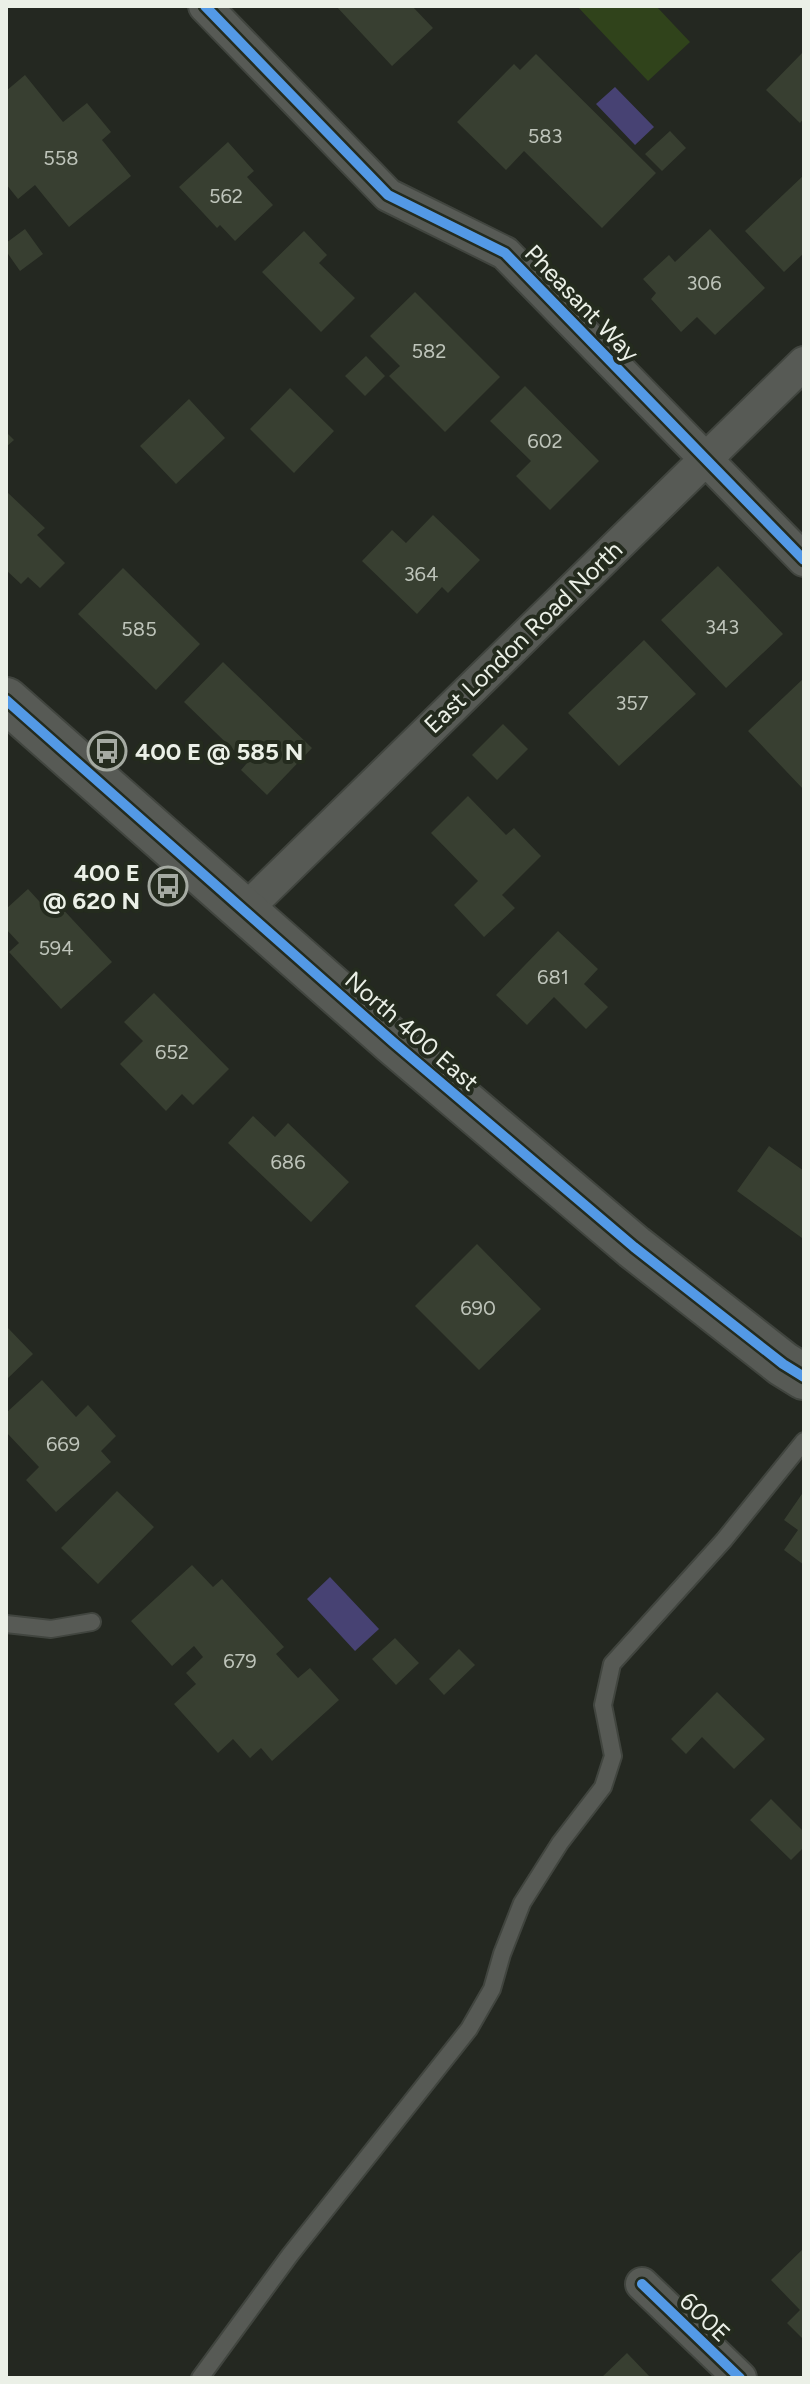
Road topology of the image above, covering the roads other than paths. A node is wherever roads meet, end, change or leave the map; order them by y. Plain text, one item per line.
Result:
1 (205, 6) edge
2 (804, 363) edge
3 (705, 459) junction
4 (804, 560) edge
5 (6, 700) edge
6 (243, 912) junction
7 (804, 1377) edge
8 (804, 1441) edge
9 (92, 1622) dead end
10 (6, 1624) edge
11 (642, 2284) dead end
12 (200, 2378) edge
13 (740, 2378) edge

1 - 3 street, Pheasant Way
2 - 3 street, East London Road North
3 - 4 street, Pheasant Way
3 - 6 street, East London Road North
5 - 6 street, North 400 East
6 - 7 street, North 400 East
8 - 12 lane
9 - 10 lane
11 - 13 street, 600E

